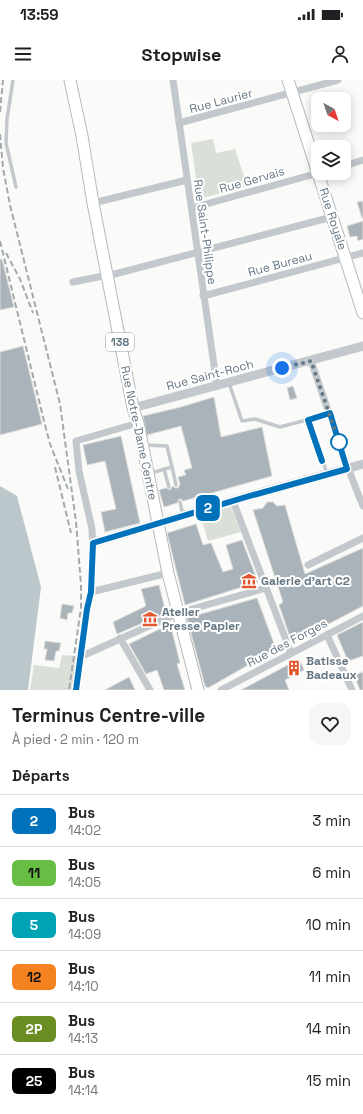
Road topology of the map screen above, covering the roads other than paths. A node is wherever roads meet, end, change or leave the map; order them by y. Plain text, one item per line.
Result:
1 (13, 80) edge
2 (70, 80) edge
3 (173, 80) edge
4 (288, 80) edge
5 (338, 80) edge
6 (292, 93) junction
7 (179, 123) junction
8 (311, 151) edge
9 (363, 160) edge
10 (351, 164) edge
11 (311, 175) edge
12 (187, 180) junction
13 (320, 180) edge
14 (16, 187) dead end
15 (93, 203) junction
16 (192, 208) junction
17 (332, 217) junction
18 (198, 253) junction
19 (363, 254) edge
20 (346, 258) junction
21 (107, 276) junction
22 (72, 282) dead end
23 (203, 296) junction
24 (363, 313) edge
25 (363, 346) edge
26 (311, 361) junction
27 (229, 383) junction
28 (217, 386) junction
29 (133, 408) junction
30 (330, 413) junction
31 (308, 420) junction
32 (138, 423) junction
33 (142, 446) junction
34 (363, 464) edge
35 (172, 467) junction
36 (164, 469) junction
37 (347, 469) junction
38 (148, 474) junction
39 (327, 474) junction
40 (176, 485) dead end
41 (169, 487) dead end
42 (233, 501) junction
43 (180, 502) dead end
44 (363, 506) edge
45 (183, 516) junction
46 (158, 524) junction
47 (363, 538) edge
48 (93, 543) junction
49 (308, 565) dead end
50 (168, 573) junction
51 (266, 588) junction
52 (91, 592) junction
53 (178, 613) junction
54 (363, 616) edge
55 (328, 634) junction
56 (120, 638) junction
57 (291, 653) junction
58 (80, 656) junction
59 (76, 690) edge
60 (150, 690) edge
61 (198, 690) edge
62 (221, 690) edge
63 (352, 690) edge

1 - 14 lane
2 - 15 main road, Rue Notre-Dame Centre
3 - 7 street, Rue Saint-Philippe
4 - 6 main road, Rue Royale
5 - 6 street, Rue Laurier
6 - 7 street, Rue Laurier
6 - 8 main road, Rue Royale
7 - 12 street, Rue Saint-Philippe
9 - 10 street
11 - 16 street, Rue Gervais
12 - 15 street
12 - 16 street, Rue Saint-Philippe
13 - 17 main road, Rue Royale
15 - 21 main road, Rue Notre-Dame Centre
16 - 18 street, Rue Saint-Philippe
17 - 18 street
17 - 20 main road, Rue Royale
18 - 21 street
18 - 23 street, Rue Saint-Philippe
19 - 20 street, Rue Bureau
20 - 23 street, Rue Bureau
20 - 24 main road, Rue Royale
21 - 22 street
21 - 29 main road, Rue Notre-Dame Centre / 138
23 - 28 street, Rue Saint-Philippe
25 - 26 street, Rue Saint-Roch
26 - 27 street, Rue Saint-Roch
26 - 30 street
27 - 28 street, Rue Saint-Roch
27 - 31 lane
28 - 29 street, Rue Saint-Roch
29 - 32 main road, Rue Notre-Dame Centre / 138
30 - 31 lane
30 - 37 street
31 - 39 lane
32 - 33 main road, Rue Notre-Dame Centre / 138
32 - 48 street
33 - 35 lane
33 - 38 main road, Rue Notre-Dame Centre / 138
34 - 37 street
35 - 36 lane
35 - 40 lane
36 - 38 lane
36 - 41 lane
37 - 39 street
37 - 44 street
38 - 46 main road, Rue Notre-Dame Centre / 138
39 - 42 street
42 - 45 street
42 - 51 street
43 - 45 lane
45 - 46 street
46 - 48 street
46 - 50 main road, Rue Notre-Dame Centre / 138
47 - 49 street
48 - 52 street
50 - 52 street
50 - 53 main road, Rue Notre-Dame Centre / 138
51 - 53 street
51 - 57 street
52 - 58 street
53 - 56 street
53 - 61 main road, Rue Notre-Dame Centre / 138
54 - 55 street, Rue des Forges
55 - 57 street, Rue des Forges
55 - 63 street
56 - 58 street
56 - 60 street
57 - 62 street, Rue des Forges
58 - 59 street

